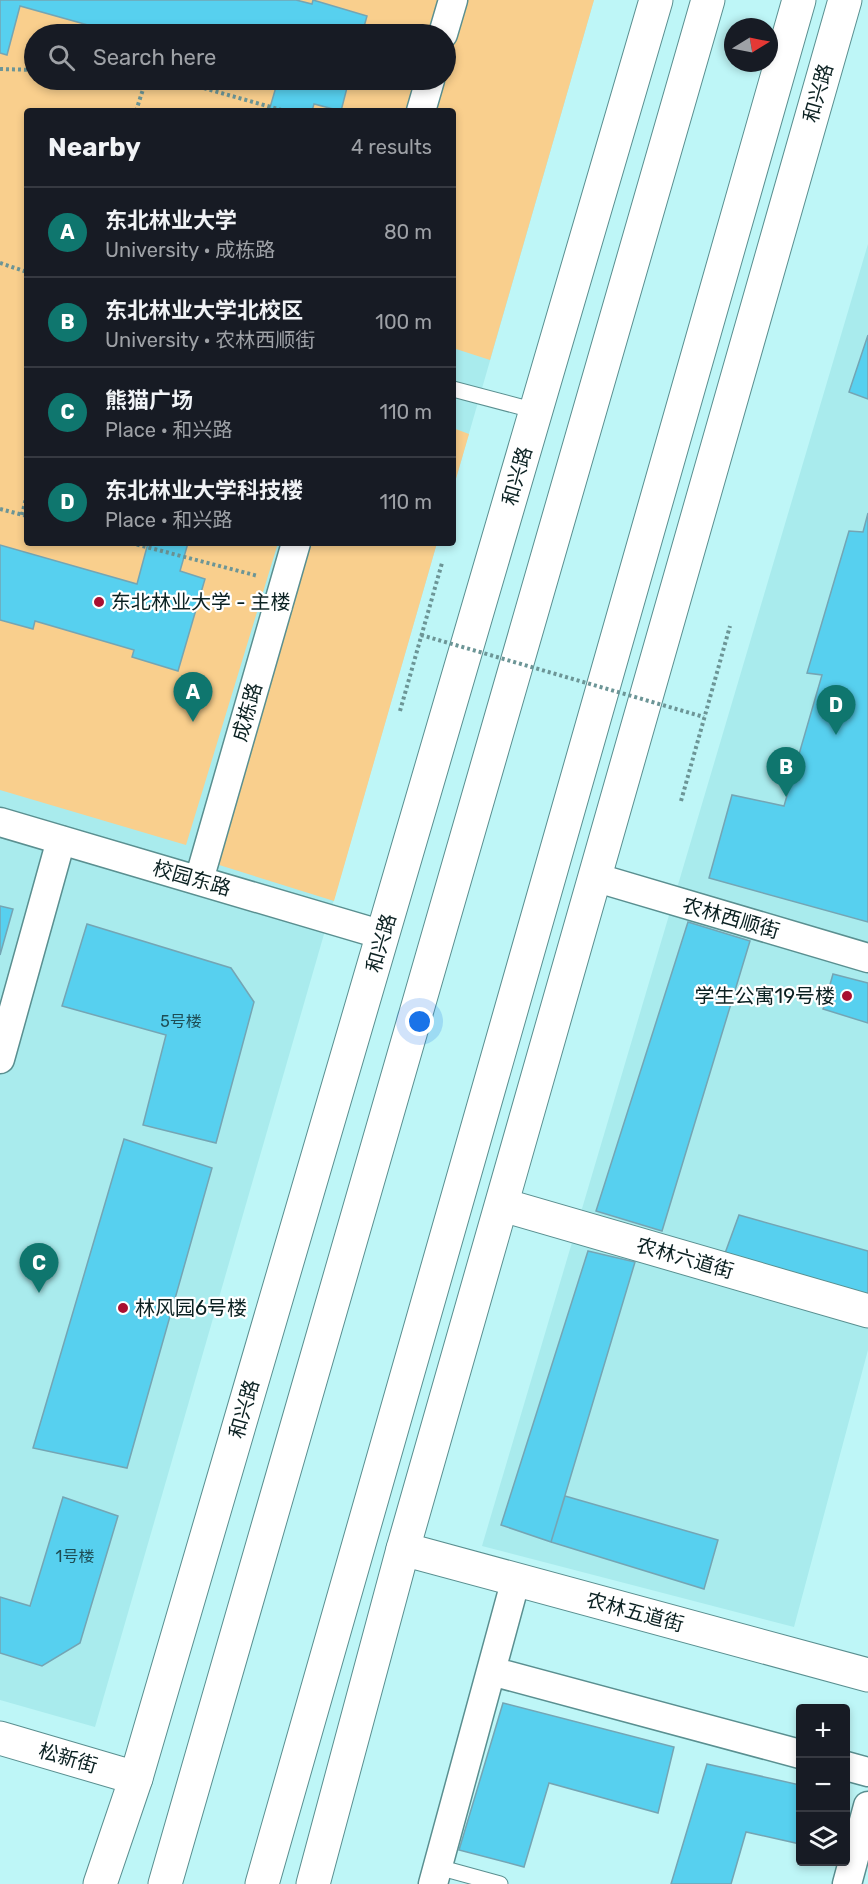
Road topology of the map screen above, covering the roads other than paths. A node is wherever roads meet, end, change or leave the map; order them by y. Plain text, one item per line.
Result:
1 (453, 0) edge
2 (656, 0) edge
3 (708, 0) edge
4 (799, 0) edge
5 (845, 0) edge
6 (446, 24) edge
7 (427, 90) edge
8 (422, 108) edge
9 (456, 390) edge
10 (536, 411) junction
11 (295, 546) edge
12 (0, 822) edge
13 (61, 840) junction
14 (594, 877) junction
15 (199, 880) junction
16 (383, 935) junction
17 (868, 958) edge
18 (8, 1003) edge
19 (0, 1059) edge
20 (503, 1206) junction
21 (868, 1311) edge
22 (403, 1549) junction
23 (516, 1579) junction
24 (491, 1671) junction
25 (868, 1675) edge
26 (149, 1733) junction
27 (0, 1738) edge
28 (796, 1753) edge
29 (850, 1767) edge
30 (868, 1772) edge
31 (136, 1778) junction
32 (868, 1806) edge
33 (325, 1837) junction
34 (435, 1875) edge
35 (100, 1884) edge
36 (123, 1884) edge
37 (165, 1884) edge
38 (262, 1884) edge
39 (304, 1884) edge
40 (313, 1884) edge
41 (500, 1884) edge
42 (847, 1884) edge

1 - 6 street
2 - 10 main road, 和兴路
3 - 37 main road
4 - 38 main road
5 - 14 main road, 和兴路
7 - 8 street
9 - 10 lane
10 - 16 main road, 和兴路
11 - 15 street, 成栋路
12 - 13 street, 校园东路
13 - 15 street, 校园东路
13 - 18 street
14 - 17 street, 农林西顺街
14 - 20 main road, 和兴路
15 - 16 street, 校园东路
16 - 26 main road, 和兴路
18 - 19 street
20 - 21 main road, 农林六道街
20 - 22 main road, 和兴路
22 - 23 main road, 农林五道街
22 - 33 main road, 和兴路
23 - 24 street
23 - 25 main road, 农林五道街
24 - 28 street
24 - 34 street
26 - 31 main road, 和兴路
26 - 36 main road
27 - 31 main road, 松新街
29 - 30 street
31 - 35 main road, 和兴路
32 - 42 street
33 - 39 main road
33 - 40 main road, 和兴路
34 - 41 lane

